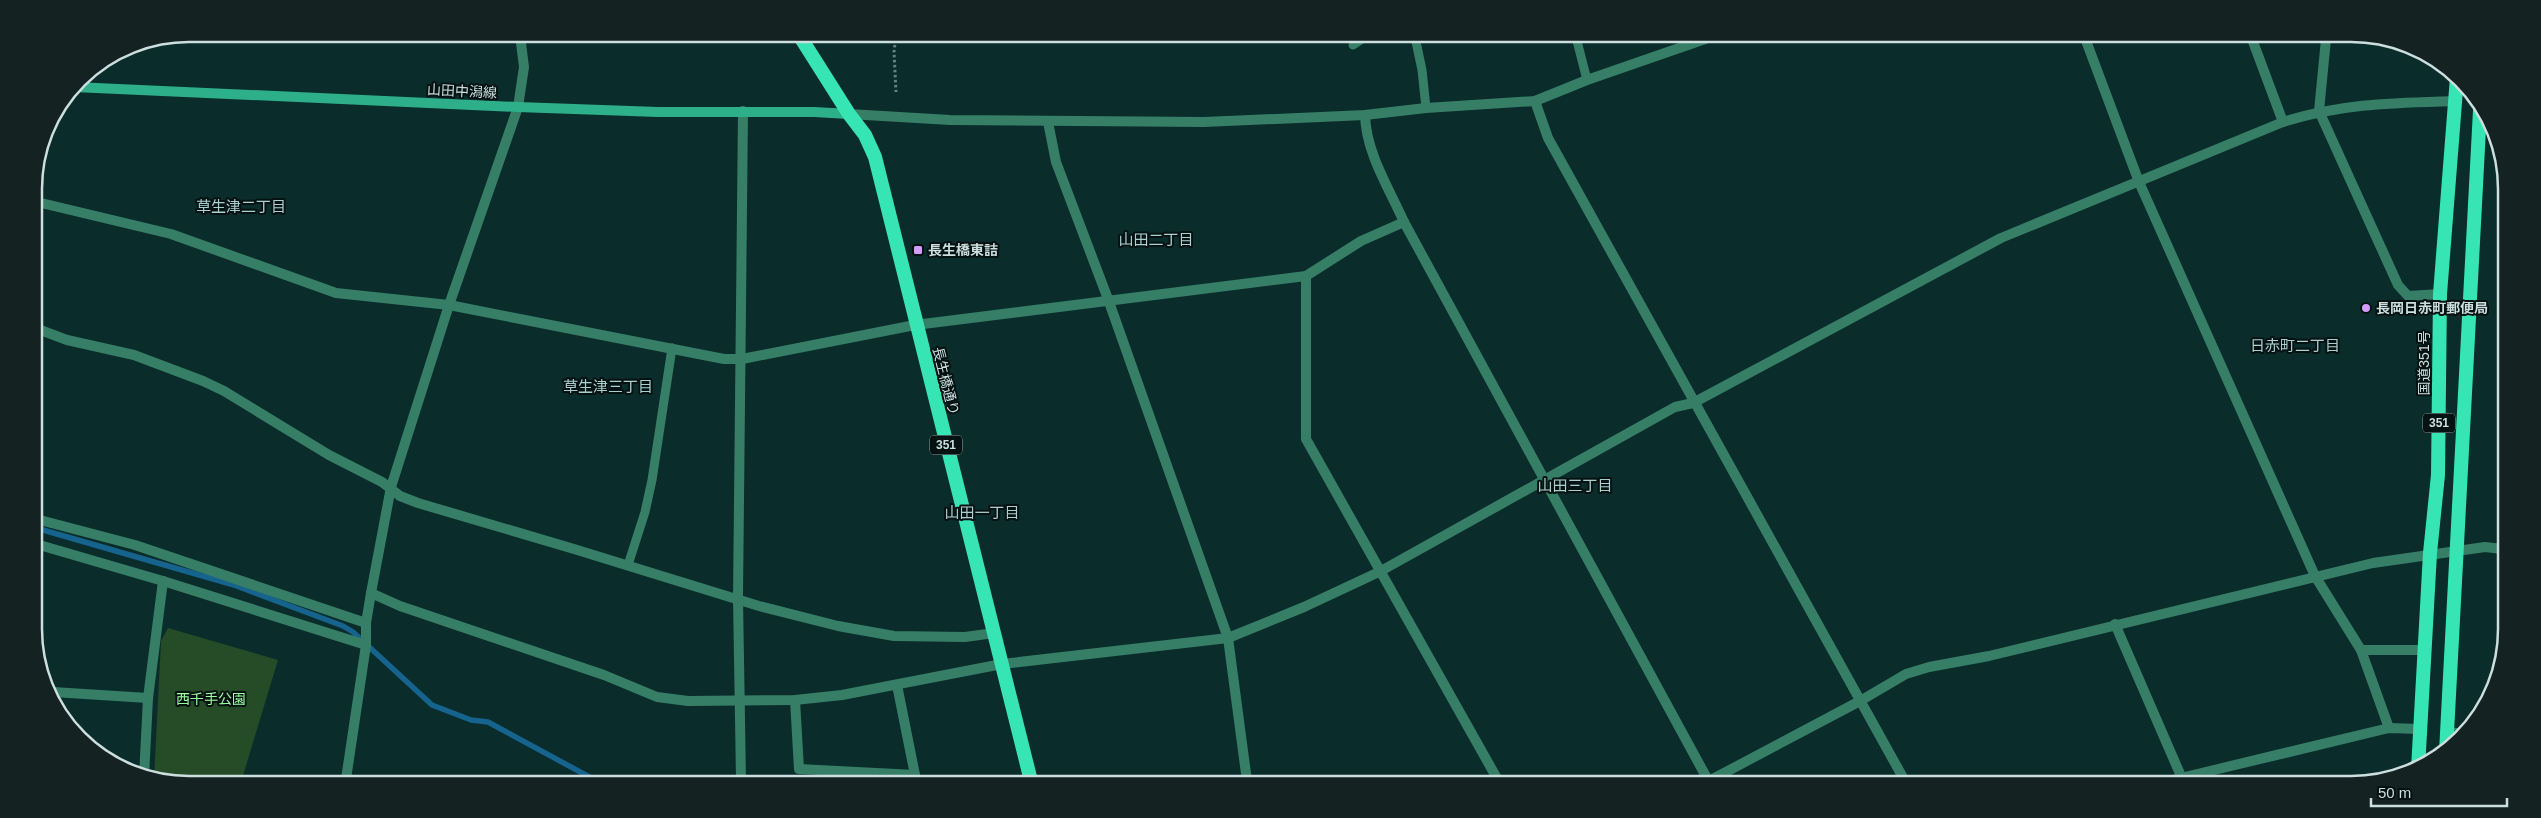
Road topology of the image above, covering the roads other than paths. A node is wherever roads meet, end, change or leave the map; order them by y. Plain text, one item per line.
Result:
1 (1356, 42) edge
2 (1417, 42) edge
3 (1577, 42) edge
4 (1698, 42) edge
5 (2087, 42) edge
6 (2253, 42) edge
7 (2326, 42) edge
8 (521, 43) edge
9 (804, 43) edge
10 (1352, 45) dead end
11 (1588, 80) junction
12 (2457, 86) edge
13 (84, 87) edge
14 (1535, 101) junction
15 (2456, 101) junction
16 (518, 107) junction
17 (1426, 108) junction
18 (743, 111) junction
19 (2319, 111) junction
20 (849, 114) junction
21 (1365, 115) junction
22 (2480, 117) edge
23 (1048, 122) junction
24 (2283, 122) junction
25 (2139, 182) junction
26 (43, 208) edge
27 (1404, 222) junction
28 (1306, 276) junction
29 (2440, 294) junction
30 (1108, 299) junction
31 (449, 305) junction
32 (915, 325) junction
33 (43, 331) edge
34 (672, 348) junction
35 (742, 359) junction
36 (1693, 403) junction
37 (1543, 480) junction
38 (391, 487) junction
39 (42, 521) edge
40 (42, 546) edge
41 (2498, 549) edge
42 (2457, 551) junction
43 (2430, 553) junction
44 (628, 565) junction
45 (1379, 572) junction
46 (2315, 576) junction
47 (163, 581) junction
48 (371, 593) junction
49 (738, 598) junction
50 (366, 623) junction
51 (2115, 624) junction
52 (994, 633) junction
53 (1228, 638) junction
54 (366, 645) junction
55 (2361, 650) junction
56 (2425, 650) junction
57 (1002, 664) junction
58 (897, 685) junction
59 (57, 692) edge
60 (148, 698) junction
61 (795, 700) junction
62 (1860, 701) junction
63 (738, 702) junction
64 (2389, 728) junction
65 (2420, 729) junction
66 (2448, 732) junction
67 (2456, 733) edge
68 (2447, 740) edge
69 (2418, 759) edge
70 (144, 768) edge
71 (1495, 775) edge
72 (1704, 775) edge
73 (1721, 775) edge
74 (1902, 775) edge
75 (2180, 775) edge
76 (2206, 775) edge
77 (346, 776) edge
78 (741, 776) edge
79 (885, 776) edge
80 (915, 776) edge
81 (1030, 776) edge
82 (1246, 776) edge

1 - 10 lane
2 - 17 lane
3 - 11 lane
4 - 11 street
5 - 25 street
6 - 24 street
7 - 19 street
8 - 16 street
9 - 20 highway, 長生橋通り / 351
11 - 14 street
12 - 15 highway, 国道351号 / 351
13 - 16 main road, 山田中潟線
14 - 17 street
14 - 36 street
15 - 19 street
15 - 29 highway, 国道351号 / 351
16 - 18 main road, 山田中潟線
16 - 31 street
17 - 21 street
18 - 20 main road, 山田中潟線
18 - 35 street
19 - 24 street
19 - 29 street
20 - 23 street
20 - 32 highway, 長生橋通り / 351
21 - 23 street
21 - 27 street
22 - 42 highway, 351
23 - 30 street
24 - 25 street
25 - 36 street
25 - 46 street
26 - 31 street
27 - 28 street
27 - 37 street
28 - 30 street
28 - 45 street
29 - 43 highway, 国道351号 / 351
30 - 32 street
30 - 53 street
31 - 34 street
31 - 38 street
32 - 35 street
32 - 52 highway, 長生橋通り / 351
33 - 38 street
34 - 35 street
34 - 44 lane
35 - 49 street
36 - 37 street
36 - 62 street
37 - 45 street
37 - 72 street
38 - 44 street
38 - 48 street
39 - 50 street
40 - 47 street
41 - 42 street
42 - 43 street
42 - 66 highway, 351
43 - 46 street
43 - 56 highway, 国道351号 / 351
44 - 49 street
45 - 53 street
45 - 71 street
46 - 51 street
46 - 55 street
47 - 54 street
47 - 60 street
48 - 50 street
48 - 63 street
49 - 52 street
49 - 63 street
50 - 54 street
51 - 62 street
51 - 75 street
52 - 57 highway, 長生橋通り / 351
53 - 57 street
53 - 82 street
54 - 77 street
55 - 56 street
55 - 64 street
56 - 65 highway, 国道351号 / 351
57 - 58 street
57 - 81 highway, 長生橋通り / 351
58 - 61 street
58 - 80 street
59 - 60 street
60 - 70 street
61 - 63 street
61 - 79 street
62 - 73 street
62 - 74 street
63 - 78 street
64 - 65 street
64 - 76 street
65 - 69 highway, 国道351号 / 351
66 - 67 street
66 - 68 highway, 351

